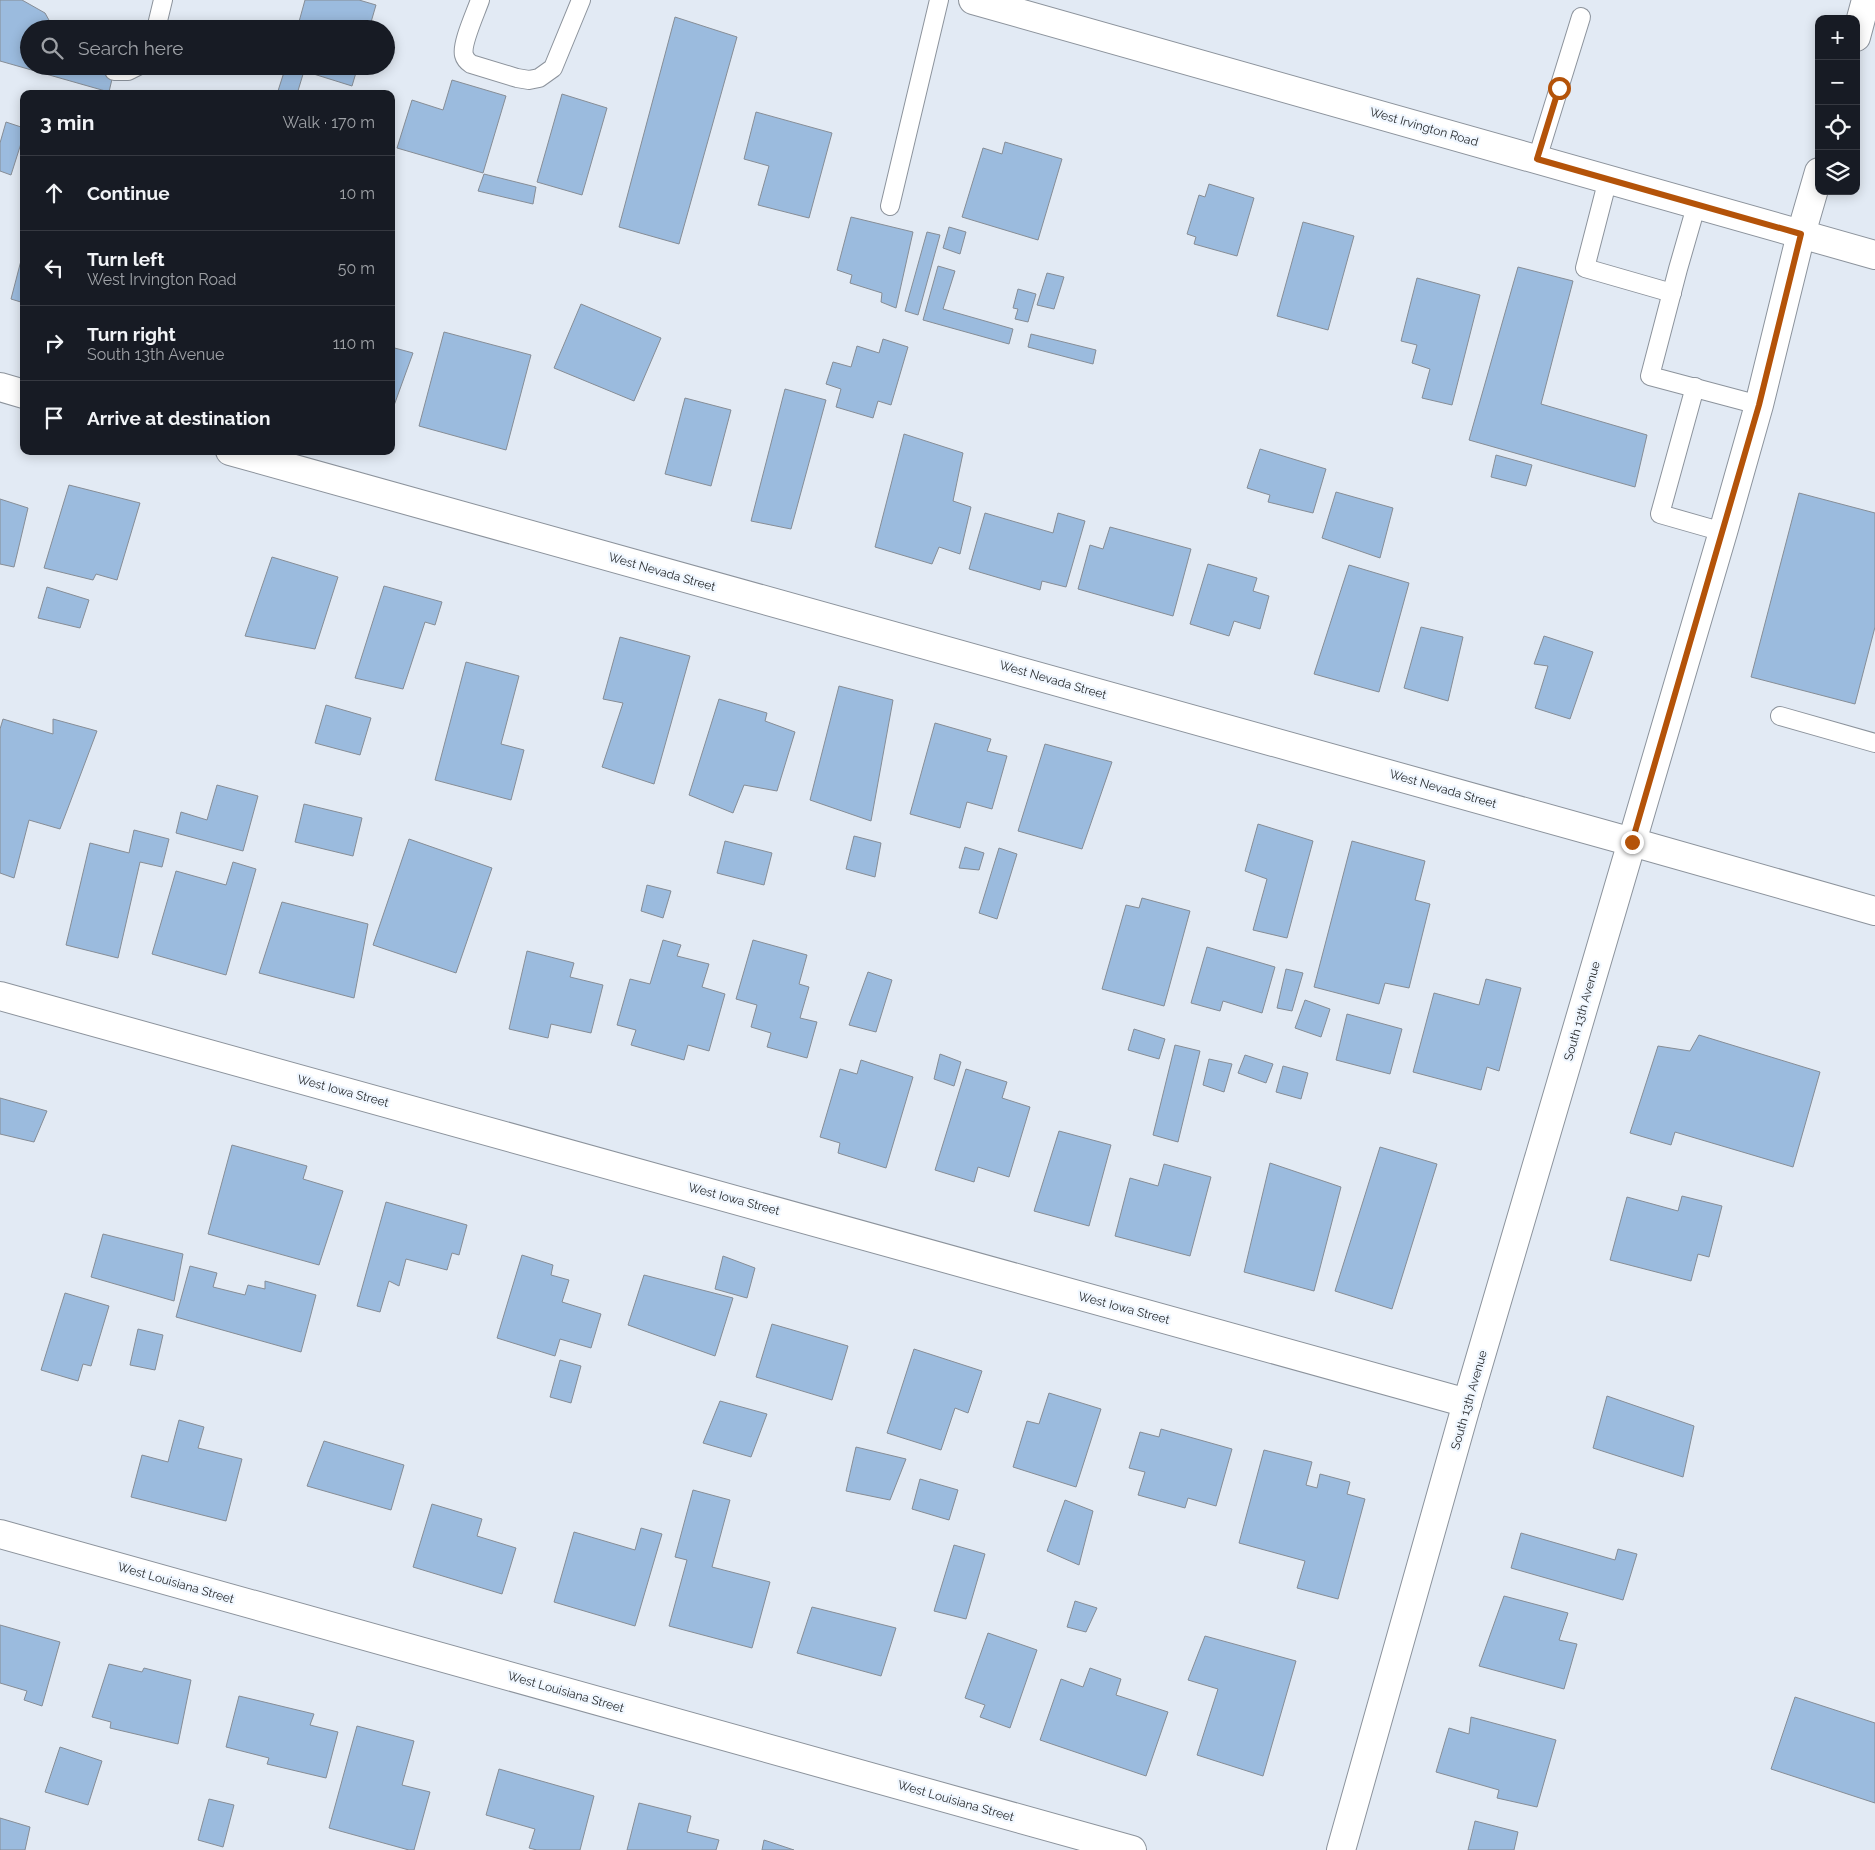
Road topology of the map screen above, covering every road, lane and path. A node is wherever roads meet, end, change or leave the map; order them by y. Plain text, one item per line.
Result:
1 (163, 0) edge
2 (480, 0) edge
3 (582, 0) edge
4 (939, 0) edge
5 (973, 0) edge
6 (1866, 0) edge
7 (1581, 17) dead end
8 (158, 20) edge
9 (1860, 22) edge
10 (1537, 159) junction
11 (1608, 179) junction
12 (1815, 186) edge
13 (1697, 203) junction
14 (890, 206) dead end
15 (1801, 234) junction
16 (1875, 255) edge
17 (1672, 293) junction
18 (0, 387) edge
19 (1695, 387) junction
20 (20, 393) edge
21 (1759, 405) junction
22 (244, 455) edge
23 (1723, 532) junction
24 (1780, 716) dead end
25 (1875, 743) edge
26 (1632, 842) junction
27 (1875, 911) edge
28 (0, 996) edge
29 (1468, 1403) junction
30 (0, 1534) edge
31 (1132, 1850) edge
32 (1341, 1850) edge

1 - 8 lane
2 - 3 lane
4 - 14 lane
5 - 10 street, West Irvington Road
6 - 9 street
7 - 10 lane
10 - 11 street, West Irvington Road
11 - 13 street, West Irvington Road
11 - 17 lane
12 - 15 street, South 13th Avenue
13 - 15 street, West Irvington Road
13 - 17 lane
15 - 16 street, West Irvington Road
15 - 21 street, South 13th Avenue
17 - 19 lane
18 - 20 street
19 - 21 lane
19 - 23 lane
21 - 23 street, South 13th Avenue
22 - 26 street, West Nevada Street
23 - 26 street, South 13th Avenue
24 - 25 lane
26 - 27 street, West Nevada Street
26 - 29 street, South 13th Avenue
28 - 29 street, West Iowa Street
29 - 32 street, South 13th Avenue
30 - 31 street, West Louisiana Street

